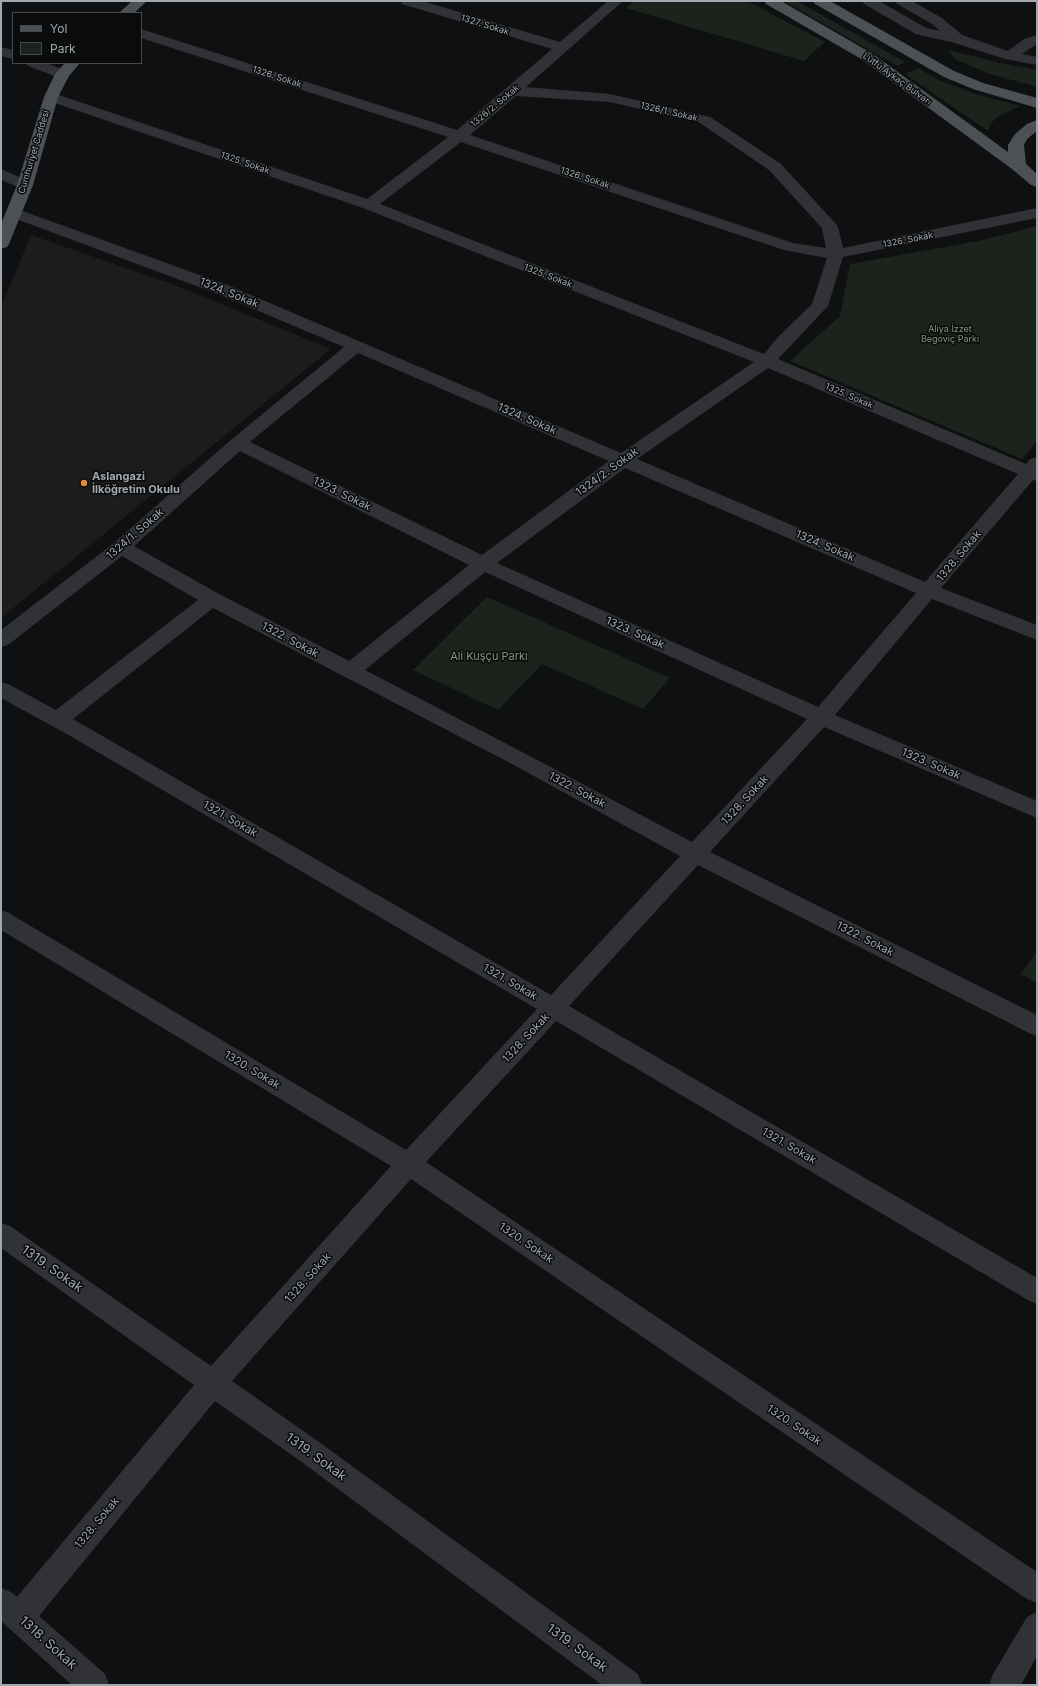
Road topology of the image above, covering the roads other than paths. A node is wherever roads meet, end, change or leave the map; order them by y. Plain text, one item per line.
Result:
1 (140, 1) edge
2 (407, 1) edge
3 (616, 1) edge
4 (771, 1) edge
5 (820, 1) edge
6 (869, 1) edge
7 (902, 1) edge
8 (127, 12) edge
9 (142, 33) edge
10 (959, 39) junction
11 (1037, 39) edge
12 (563, 48) junction
13 (1, 51) edge
14 (12, 55) edge
15 (1010, 56) junction
16 (1037, 61) edge
17 (36, 64) edge
18 (73, 64) edge
19 (62, 74) junction
20 (513, 91) junction
21 (51, 97) junction
22 (1037, 103) edge
23 (1037, 125) edge
24 (459, 136) junction
25 (1018, 166) junction
26 (1, 174) edge
27 (1037, 182) edge
28 (25, 184) junction
29 (369, 205) junction
30 (14, 213) junction
31 (1037, 213) edge
32 (1, 244) edge
33 (836, 254) junction
34 (356, 346) junction
35 (767, 361) junction
36 (238, 443) junction
37 (623, 460) junction
38 (1035, 470) edge
39 (121, 547) junction
40 (482, 564) junction
41 (930, 591) junction
42 (212, 599) junction
43 (1037, 633) edge
44 (1, 640) edge
45 (350, 671) junction
46 (1, 689) edge
47 (821, 717) junction
48 (58, 720) junction
49 (1037, 810) edge
50 (695, 854) junction
51 (1, 919) edge
52 (554, 1008) junction
53 (1037, 1026) edge
54 (409, 1164) junction
55 (1, 1234) edge
56 (1037, 1292) edge
57 (213, 1383) junction
58 (1037, 1589) edge
59 (10, 1609) edge
60 (1037, 1627) edge
61 (94, 1685) edge
62 (627, 1685) edge
63 (1004, 1685) edge

1 - 8 main road
2 - 12 street, 1327. Sokak
3 - 12 street, 1326/2. Sokak
4 - 25 main road, Lütfü Aykaç Bulvarı
5 - 22 main road
6 - 10 street
7 - 10 street
9 - 24 street, 1326. Sokak
10 - 15 street
11 - 15 street
12 - 20 street, 1326/2. Sokak
13 - 14 street
15 - 16 street
17 - 19 street
18 - 19 main road, Cumhuriyet Caddesi
19 - 21 main road, Cumhuriyet Caddesi
20 - 24 street, 1326/2. Sokak
20 - 33 street, 1326/1. Sokak
21 - 28 main road, Cumhuriyet Caddesi
21 - 29 street, 1325. Sokak
23 - 25 main road
24 - 29 street, 1326/2. Sokak
24 - 33 street, 1326. Sokak
25 - 27 main road, Lütfü Aykaç Bulvarı
26 - 28 street
28 - 30 main road, Cumhuriyet Caddesi
29 - 35 street, 1325. Sokak
30 - 32 main road, Cumhuriyet Caddesi
30 - 34 street, 1324. Sokak
31 - 33 street, 1326. Sokak
33 - 35 street, 1324/2. Sokak
34 - 36 street, 1324/1. Sokak
34 - 37 street, 1324. Sokak
35 - 37 street, 1324/2. Sokak
35 - 38 street, 1325. Sokak
36 - 39 street, 1324/1. Sokak
36 - 40 street, 1323. Sokak
37 - 40 street, 1324/2. Sokak
37 - 41 street, 1324. Sokak
38 - 41 street, 1328. Sokak
39 - 42 street, 1322. Sokak
39 - 44 street, 1324/1. Sokak
40 - 45 street, 1324/2. Sokak
40 - 47 street, 1323. Sokak
41 - 43 street, 1324. Sokak
41 - 47 street, 1328. Sokak
42 - 45 street, 1322. Sokak
42 - 48 street
45 - 50 street, 1322. Sokak
46 - 48 street, 1321. Sokak
47 - 49 street, 1323. Sokak
47 - 50 street, 1328. Sokak
48 - 52 street, 1321. Sokak
50 - 52 street, 1328. Sokak
50 - 53 street, 1322. Sokak
51 - 54 street, 1320. Sokak
52 - 54 street, 1328. Sokak
52 - 56 street, 1321. Sokak
54 - 57 street, 1328. Sokak
54 - 58 street, 1320. Sokak
55 - 57 street, 1319. Sokak
57 - 59 street, 1328. Sokak
57 - 62 street, 1319. Sokak
59 - 61 street, 1318. Sokak
60 - 63 street

